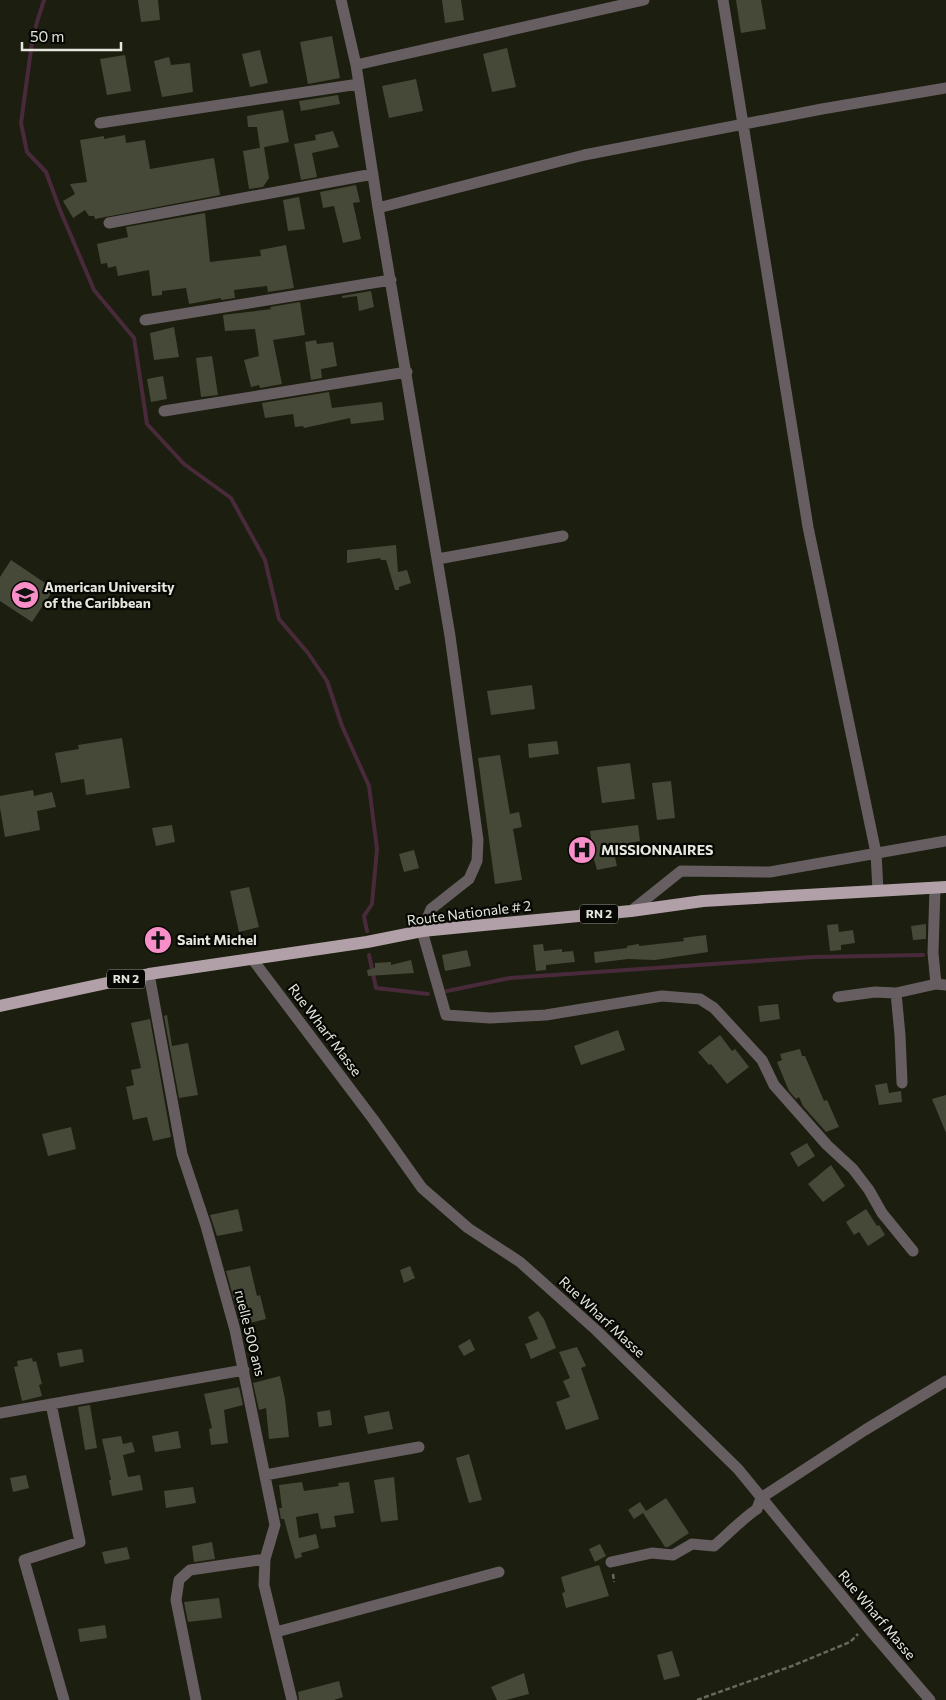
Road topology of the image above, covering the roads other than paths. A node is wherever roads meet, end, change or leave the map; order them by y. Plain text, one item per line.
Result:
1 (341, 0) edge
2 (644, 0) edge
3 (723, 0) edge
4 (356, 65) junction
5 (359, 84) junction
6 (946, 88) edge
7 (100, 123) dead end
8 (743, 124) junction
9 (373, 174) junction
10 (378, 208) junction
11 (109, 223) dead end
12 (391, 280) junction
13 (145, 320) dead end
14 (407, 372) junction
15 (164, 411) dead end
16 (563, 536) dead end
17 (438, 559) junction
18 (946, 841) edge
19 (876, 853) junction
20 (941, 888) edge
21 (878, 891) junction
22 (631, 911) junction
23 (422, 932) junction
24 (253, 960) junction
25 (149, 974) junction
26 (941, 985) edge
27 (896, 993) junction
28 (838, 997) dead end
29 (0, 1006) edge
30 (902, 1083) dead end
31 (913, 1251) dead end
32 (244, 1370) junction
33 (946, 1381) edge
34 (51, 1404) junction
35 (0, 1413) edge
36 (419, 1447) dead end
37 (265, 1475) junction
38 (761, 1498) junction
39 (265, 1559) junction
40 (611, 1562) dead end
41 (499, 1572) dead end
42 (276, 1632) junction
43 (64, 1700) edge
44 (196, 1700) edge
45 (292, 1700) edge
46 (930, 1700) edge

1 - 4 street
2 - 4 street
3 - 8 street
4 - 5 street
5 - 7 street
5 - 9 street
6 - 8 street
8 - 10 street
8 - 19 street
9 - 10 street
9 - 11 street
10 - 12 street
12 - 13 street
12 - 14 street
14 - 15 street
14 - 17 street
16 - 17 street
17 - 23 street
18 - 19 street
19 - 21 street
19 - 22 street
20 - 21 main road, Route Nationale # 2 / RN 2
20 - 26 street
21 - 22 main road, Route Nationale # 2 / RN 2
22 - 23 main road, Route Nationale # 2 / RN 2
23 - 24 main road, Route Nationale # 2 / RN 2
23 - 31 street
24 - 25 main road, Route Nationale # 2 / RN 2
24 - 38 street, Rue Wharf Masse
25 - 29 main road, Route Nationale # 2 / RN 2
25 - 32 street, ruelle 500 ans
26 - 27 street
27 - 28 street
27 - 30 street
32 - 34 street
32 - 37 street, ruelle 500 ans
33 - 38 street
34 - 35 street
34 - 43 street
36 - 37 street
37 - 39 street, ruelle 500 ans
38 - 40 street
38 - 46 street, Rue Wharf Masse
39 - 42 street, ruelle 500 ans
39 - 44 street
41 - 42 street
42 - 45 street, ruelle 500 ans

